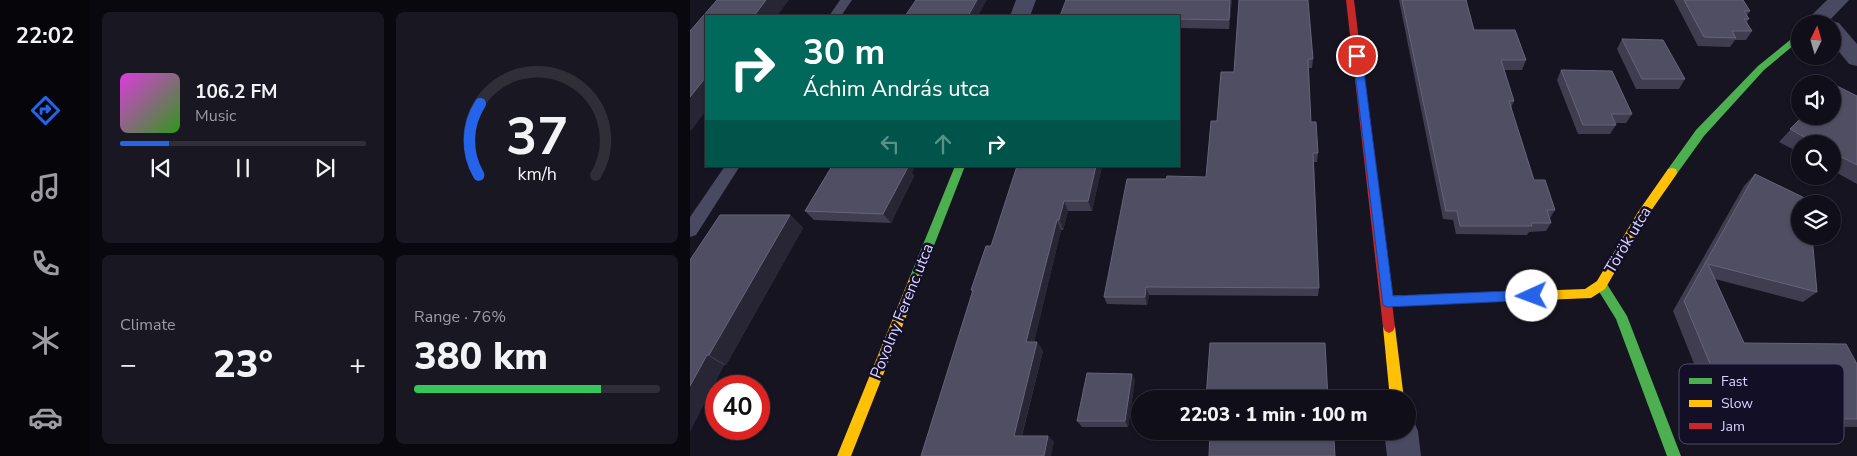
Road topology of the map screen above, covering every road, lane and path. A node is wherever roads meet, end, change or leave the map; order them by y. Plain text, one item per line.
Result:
1 (846, 0) edge
2 (1026, 0) edge
3 (1350, 0) edge
4 (1838, 0) edge
5 (836, 15) edge
6 (1020, 15) edge
7 (1824, 15) edge
8 (1841, 41) edge
9 (1791, 43) edge
10 (1857, 59) edge
11 (732, 167) edge
12 (960, 167) edge
13 (690, 230) edge
14 (1601, 285) junction
15 (1387, 301) junction
16 (1396, 390) edge
17 (1402, 440) edge
18 (844, 456) edge
19 (1404, 456) edge
20 (1674, 456) edge

1 - 5 lane
2 - 6 street
3 - 15 street
4 - 7 street
8 - 10 street
9 - 14 street, Török utca
11 - 13 lane
12 - 18 street, Povolny Ferenc utca
14 - 15 street, Török utca
14 - 20 street
15 - 16 street
17 - 19 street

